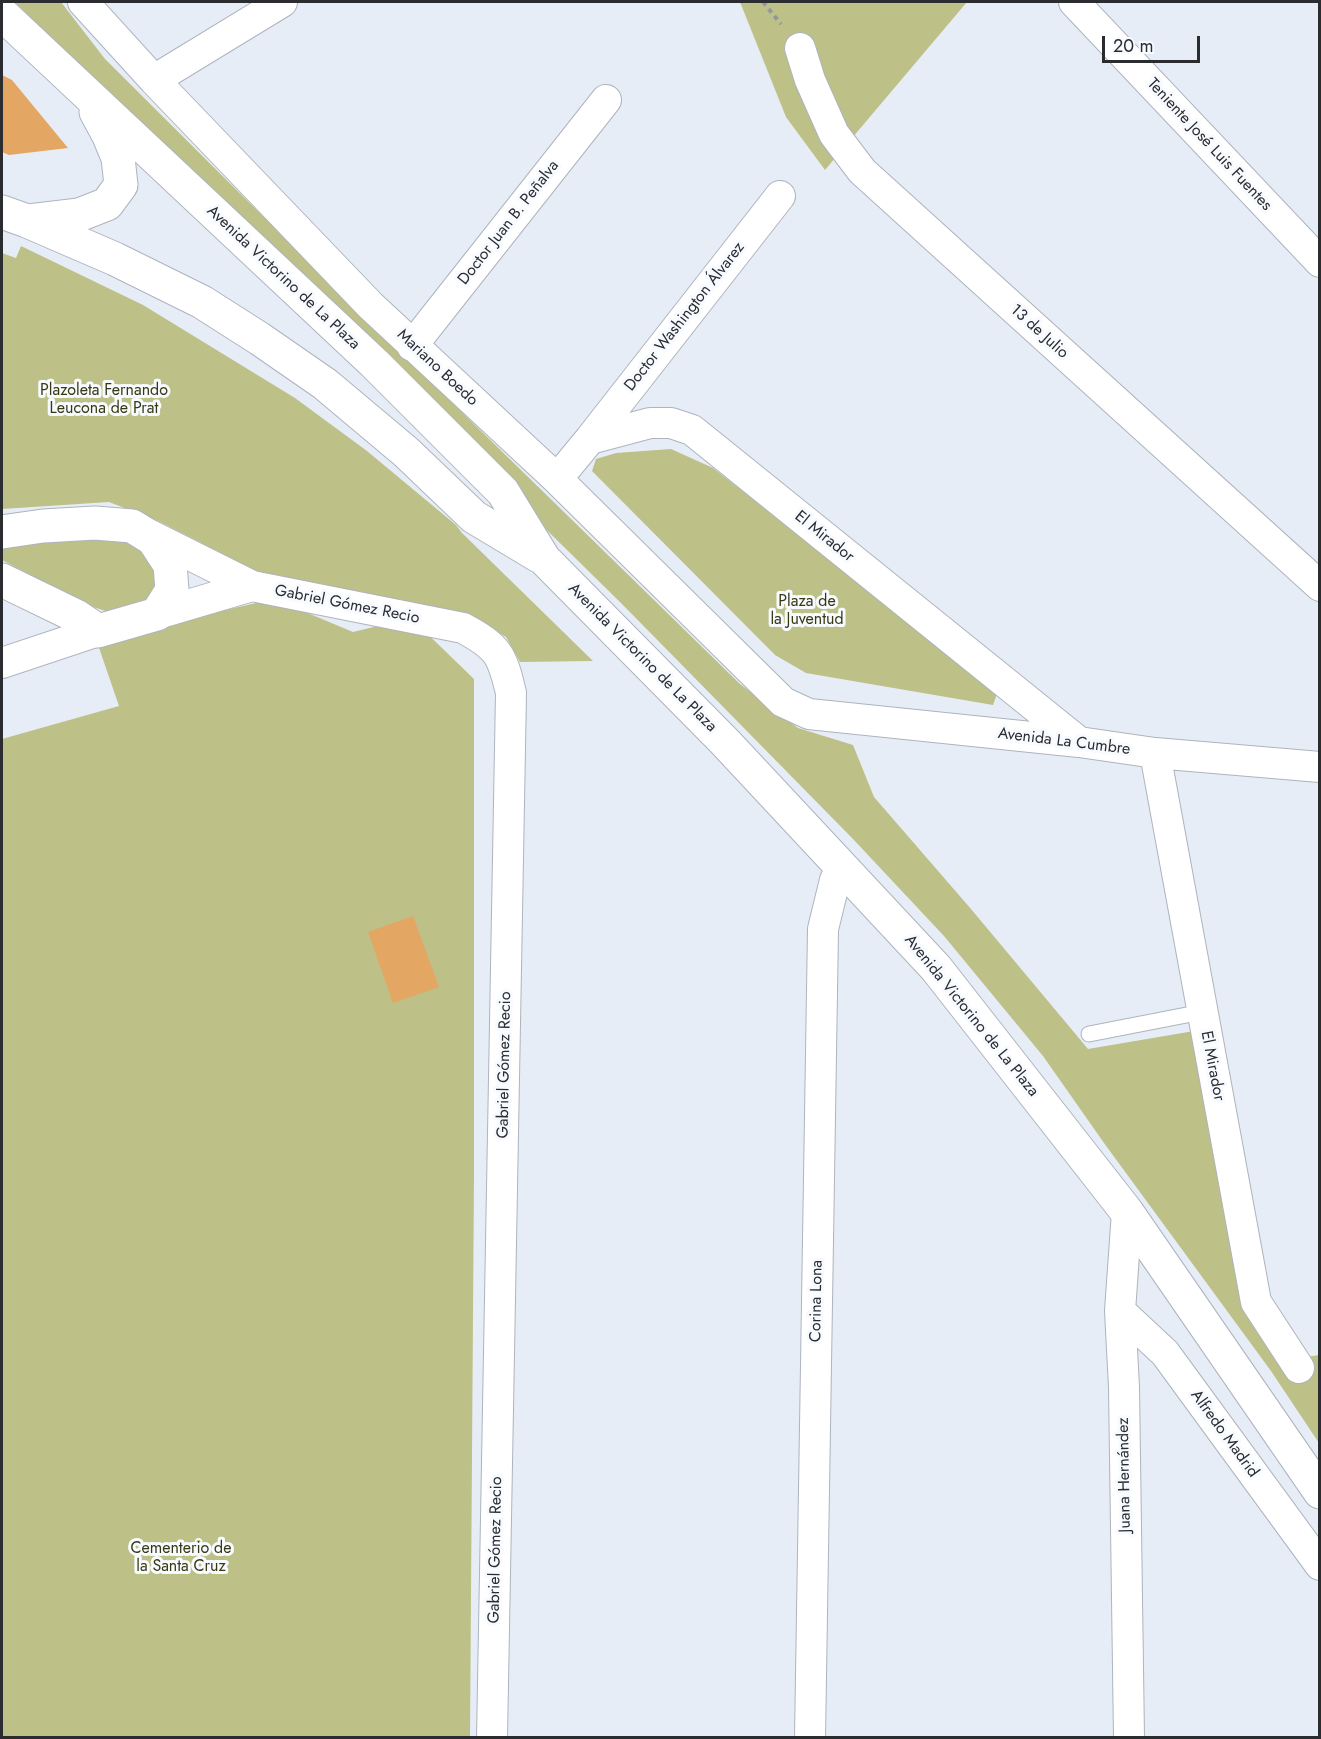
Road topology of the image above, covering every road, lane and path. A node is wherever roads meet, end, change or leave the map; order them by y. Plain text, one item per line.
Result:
1 (82, 2) edge
2 (282, 2) edge
3 (1074, 2) edge
4 (2, 14) edge
5 (801, 48) dead end
6 (154, 80) junction
7 (88, 95) junction
8 (606, 100) dead end
9 (780, 196) dead end
10 (14, 216) edge
11 (1320, 262) edge
12 (412, 346) junction
13 (590, 439) junction
14 (556, 479) junction
15 (132, 526) junction
16 (2, 532) edge
17 (544, 559) junction
18 (2, 580) edge
19 (252, 586) junction
20 (1320, 586) edge
21 (157, 614) junction
22 (98, 631) junction
23 (2, 663) edge
24 (809, 714) joint
25 (1079, 742) junction
26 (1155, 753) junction
27 (1320, 767) edge
28 (844, 869) junction
29 (1202, 1012) junction
30 (1089, 1034) dead end
31 (1127, 1212) junction
32 (1120, 1311) junction
33 (1299, 1368) dead end
34 (1320, 1492) edge
35 (1320, 1565) edge
36 (492, 1737) edge
37 (810, 1737) edge
38 (1129, 1737) edge

1 - 6 street, Mariano Boedo
2 - 6 street
3 - 11 street, Teniente José Luis Fuentes
4 - 7 main road, Avenida Victorino de La Plaza
5 - 20 street, 13 de Julio
6 - 12 street, Mariano Boedo
7 - 10 main road
7 - 17 main road, Avenida Victorino de La Plaza
8 - 12 street, Doctor Juan B. Peñalva
9 - 13 street, Doctor Washington Álvarez
10 - 17 main road, Avenida Victorino de La Plaza
12 - 14 street, Mariano Boedo
13 - 14 street
13 - 25 street, El Mirador
14 - 24 street, Mariano Boedo
15 - 16 main road
15 - 19 street, Gabriel Gómez Recio
15 - 21 main road
17 - 28 main road, Avenida Victorino de La Plaza
18 - 22 main road
19 - 21 street, Gabriel Gómez Recio
19 - 36 street, Gabriel Gómez Recio
21 - 22 main road
22 - 23 street
24 - 25 street, Avenida La Cumbre
25 - 26 street, Avenida La Cumbre
26 - 27 street, Avenida La Cumbre
26 - 29 street, El Mirador
28 - 31 main road, Avenida Victorino de La Plaza
28 - 37 street, Corina Lona
29 - 30 lane
29 - 33 street, El Mirador
31 - 32 street, Juana Hernández
31 - 34 main road, Avenida Victorino de La Plaza
32 - 35 street, Alfredo Madrid
32 - 38 street, Juana Hernández

